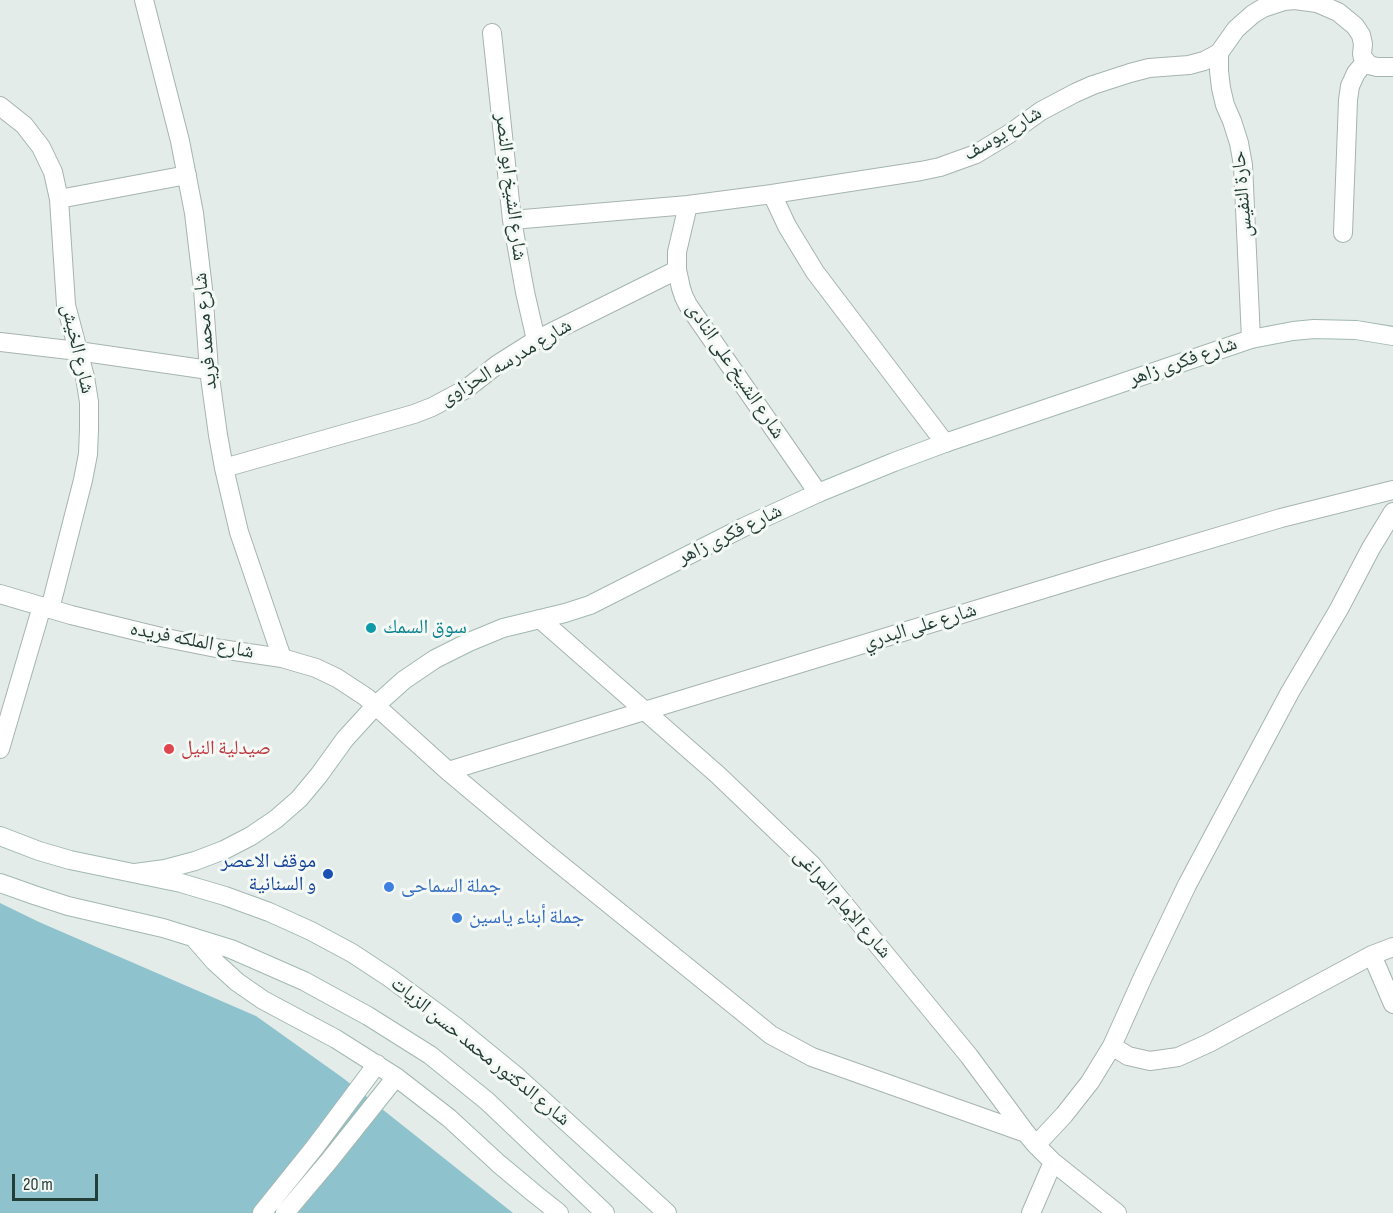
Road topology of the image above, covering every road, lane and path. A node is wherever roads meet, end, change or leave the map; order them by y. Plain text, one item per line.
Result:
1 (144, 0) edge
2 (1328, 3) edge
3 (492, 33) dead end
4 (1219, 53) junction
5 (1366, 61) junction
6 (1393, 67) edge
7 (0, 106) edge
8 (187, 175) junction
9 (772, 194) junction
10 (58, 199) junction
11 (688, 205) junction
12 (512, 220) junction
13 (1343, 233) dead end
14 (677, 270) junction
15 (1393, 336) edge
16 (1251, 339) junction
17 (536, 340) junction
18 (0, 342) edge
19 (78, 351) junction
20 (209, 370) junction
21 (945, 443) junction
22 (224, 468) junction
23 (1393, 490) edge
24 (818, 493) junction
25 (1393, 512) edge
26 (0, 594) edge
27 (46, 608) junction
28 (540, 619) junction
29 (282, 658) junction
30 (376, 705) junction
31 (644, 711) junction
32 (0, 749) edge
33 (448, 771) junction
34 (0, 836) edge
35 (135, 873) junction
36 (0, 883) edge
37 (193, 937) junction
38 (1393, 947) edge
39 (1372, 955) junction
40 (1393, 1004) edge
41 (1112, 1046) junction
42 (377, 1064) junction
43 (396, 1077) junction
44 (1031, 1139) junction
45 (1053, 1162) junction
46 (262, 1213) edge
47 (285, 1213) edge
48 (560, 1213) edge
49 (605, 1213) edge
50 (667, 1213) edge
51 (1031, 1213) edge
52 (1117, 1213) edge

1 - 8 street, شارع محمد فريد
2 - 4 street, شارع يوسف
2 - 5 street, شارع يوسف
3 - 12 street, شارع الشيخ ابو النصر
4 - 9 street, شارع يوسف
4 - 16 street, حارة النفيس
5 - 6 street
5 - 13 street
7 - 10 street, شارع الخيش
8 - 10 street
8 - 20 street, شارع محمد فريد
9 - 11 street, شارع يوسف
9 - 21 street
10 - 19 street, شارع الخيش
11 - 12 street, شارع يوسف
11 - 14 street, شارع الشيخ على النادى
12 - 17 street, شارع الشيخ ابو النصر
14 - 17 street, شارع مدرسه الحزاوى
14 - 24 street, شارع الشيخ على النادى
15 - 16 street, شارع فكرى زاهر
16 - 21 street, شارع فكرى زاهر
17 - 22 street, شارع مدرسه الحزاوى
18 - 19 street
19 - 20 street
19 - 27 street, شارع الخيش
20 - 22 street, شارع محمد فريد
21 - 24 street, شارع فكرى زاهر
22 - 29 street, شارع محمد فريد
23 - 31 street, شارع على البدري
24 - 28 street, شارع فكرى زاهر
25 - 41 street
26 - 27 street, شارع الملكه فريده
27 - 29 street, شارع الملكه فريده
27 - 32 street, شارع الخيش
28 - 30 street, شارع فكرى زاهر
28 - 31 street, شارع الإمام المراغى
29 - 30 street, شارع الملكه فريده
30 - 33 street, شارع الملكه فريده
30 - 35 street, شارع فكرى زاهر
31 - 33 street, شارع على البدري
31 - 44 street, شارع الإمام المراغى
33 - 44 street, شارع الملكه فريده
34 - 35 street, شارع الدكتور محمد حسن الزيات
35 - 50 street, شارع الدكتور محمد حسن الزيات
36 - 37 street, شارع الدكتور محمد حسن الزيات
37 - 42 street
37 - 49 street, شارع الدكتور محمد حسن الزيات
38 - 39 street
39 - 40 street
39 - 41 street
41 - 44 street
42 - 43 street
42 - 46 street
43 - 47 street
43 - 48 street
44 - 45 street, شارع الإمام المراغى
45 - 51 street
45 - 52 street, شارع الإمام المراغى

